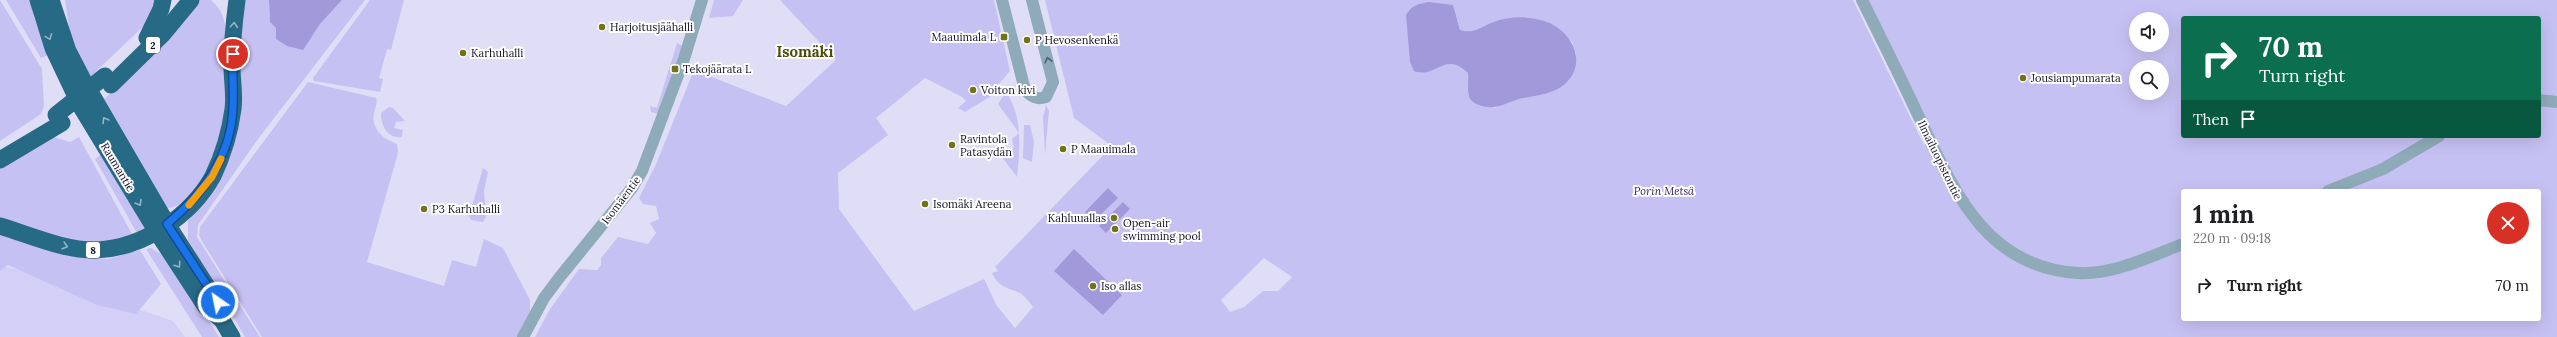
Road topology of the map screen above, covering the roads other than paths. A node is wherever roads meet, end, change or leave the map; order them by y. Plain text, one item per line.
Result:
1 (38, 0) edge
2 (51, 0) edge
3 (60, 0) edge
4 (164, 0) edge
5 (182, 0) edge
6 (191, 0) edge
7 (237, 0) edge
8 (702, 0) edge
9 (1002, 0) edge
10 (1032, 0) edge
11 (1862, 0) edge
12 (59, 22) junction
13 (147, 38) junction
14 (108, 81) junction
15 (2541, 100) edge
16 (2557, 102) edge
17 (59, 119) junction
18 (2436, 138) edge
19 (0, 149) edge
20 (0, 160) edge
21 (2333, 189) edge
22 (0, 226) edge
23 (162, 228) junction
24 (2181, 245) edge
25 (232, 337) edge
26 (523, 337) edge

1 -> 23 highway, Raumantie
2 - 12 highway, Raumantie
3 - 12 highway
4 - 13 highway
5 - 13 highway, 2
6 - 14 highway, 2
23 -> 7 highway
8 - 26 street, Isomäentie
9 -> 10 street
11 - 24 street, Ilmailuopistontie
23 -> 12 highway, Raumantie
13 - 14 highway, 2
14 - 17 highway, 2, bridge
15 - 16 street
17 - 19 highway, 2
17 - 20 highway, 2
18 - 21 street
22 -> 23 highway, 8
23 - 25 highway, Raumantie

